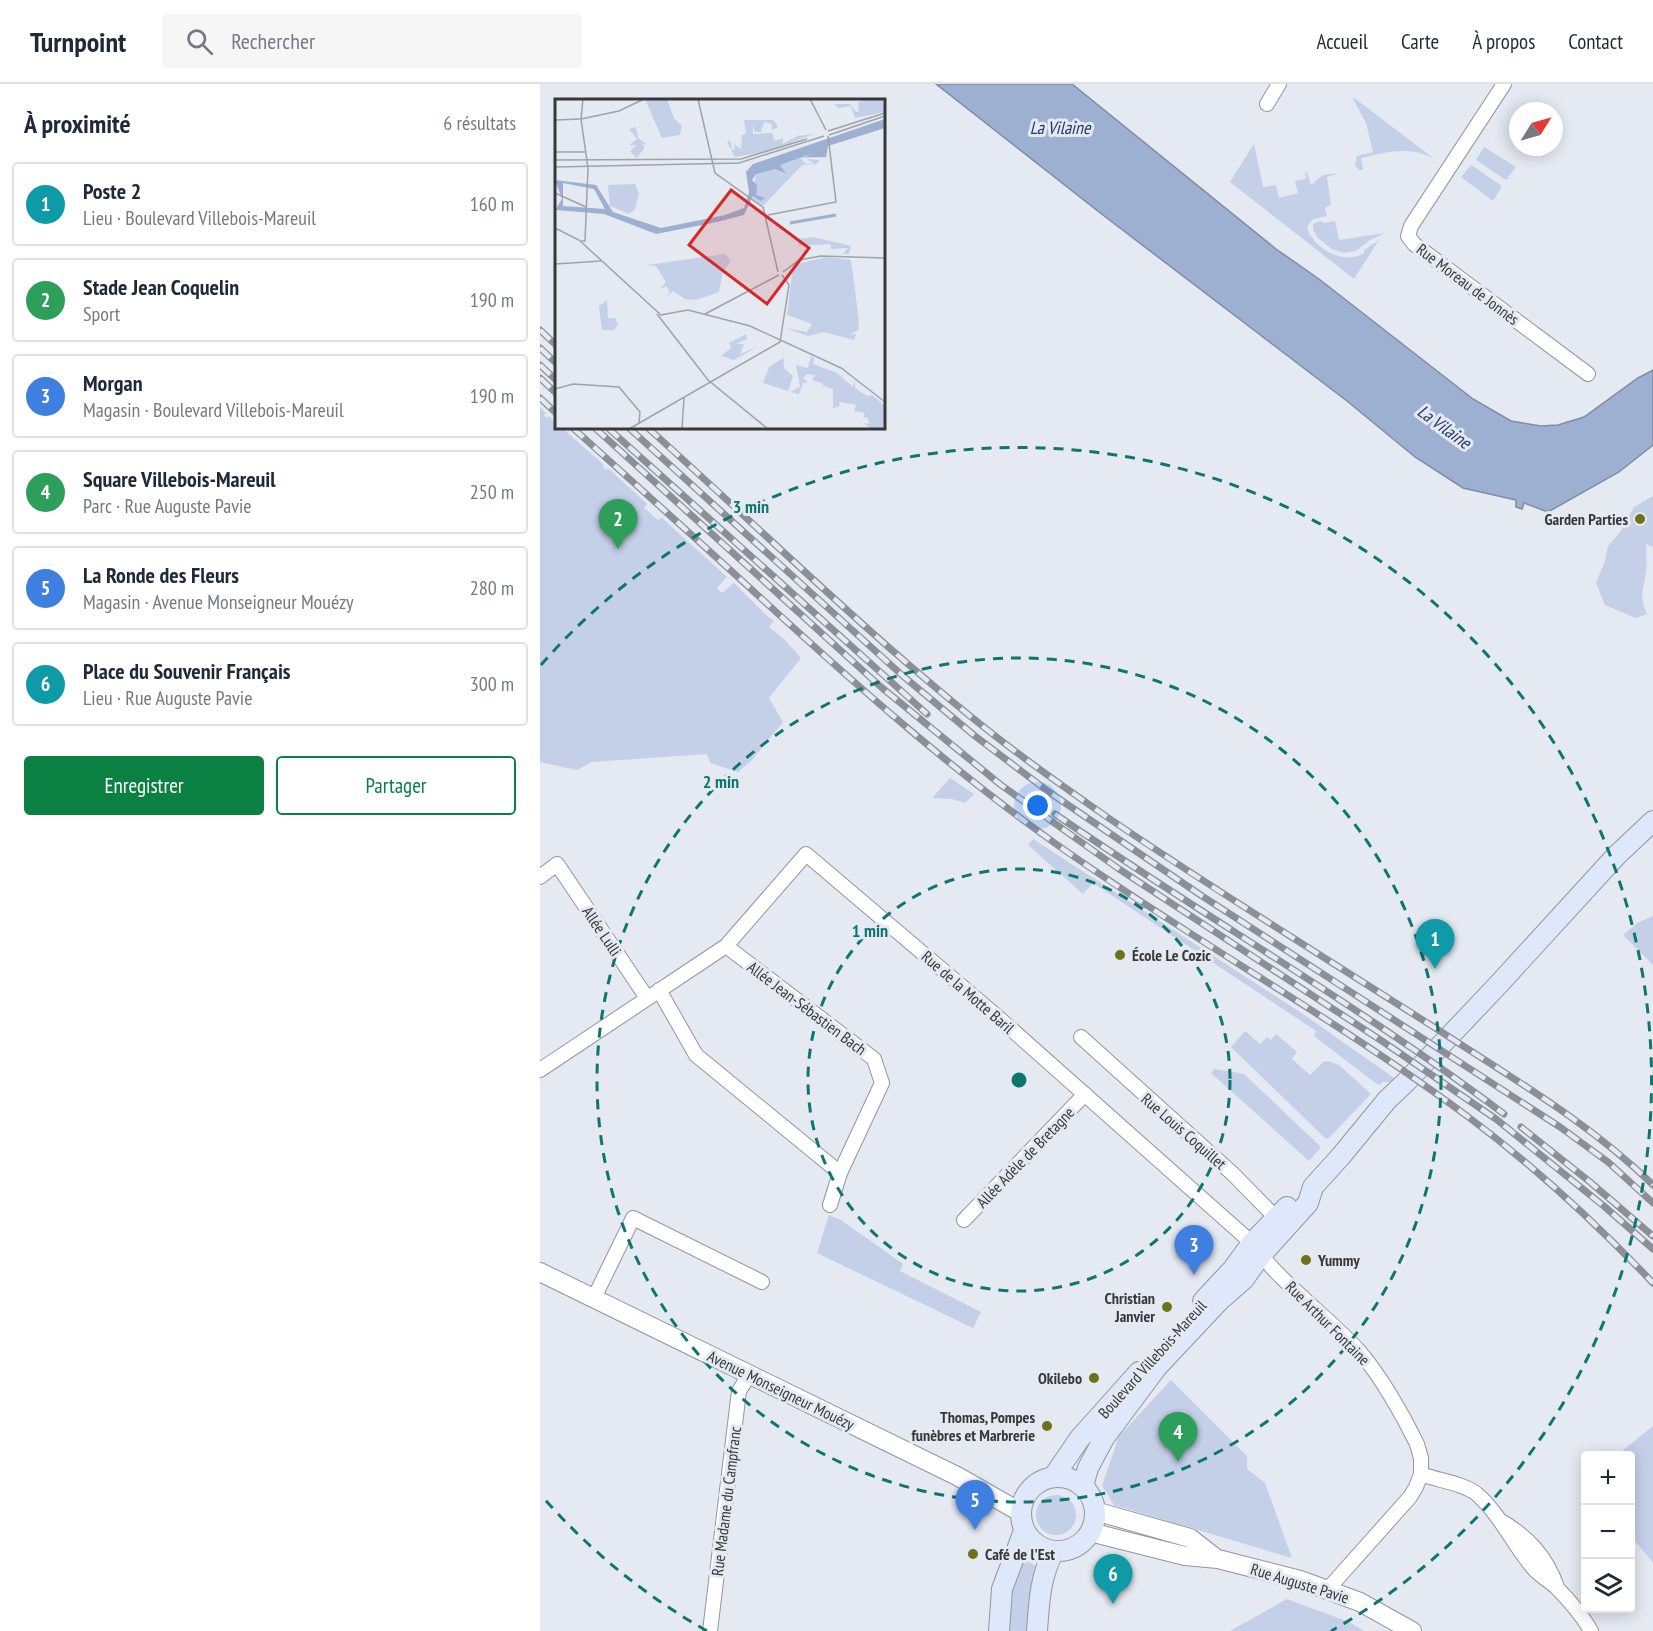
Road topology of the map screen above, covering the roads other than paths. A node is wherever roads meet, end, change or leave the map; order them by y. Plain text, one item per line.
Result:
1 (1279, 84) edge
2 (1504, 84) edge
3 (1267, 104) dead end
4 (1588, 374) dead end
5 (1653, 821) edge
6 (540, 877) edge
7 (726, 946) junction
8 (659, 990) junction
9 (647, 999) junction
10 (1081, 1037) dead end
11 (540, 1070) edge
12 (1085, 1094) junction
13 (840, 1173) junction
14 (830, 1205) dead end
15 (964, 1220) dead end
16 (1281, 1223) junction
17 (1256, 1249) junction
18 (540, 1272) edge
19 (762, 1282) dead end
20 (594, 1298) junction
21 (749, 1374) junction
22 (1421, 1474) junction
23 (1054, 1476) junction
24 (1083, 1486) junction
25 (1095, 1511) junction
26 (1022, 1522) junction
27 (1090, 1532) junction
28 (1054, 1551) junction
29 (1218, 1559) junction
30 (1328, 1589) junction
31 (1581, 1616) junction
32 (710, 1631) edge
33 (999, 1631) edge
34 (1037, 1631) edge
35 (1412, 1631) edge
36 (1591, 1631) edge
37 (1603, 1631) edge

1 - 3 street
2 - 4 street, Rue Moreau de Jonnès
5 - 16 main road, Boulevard Villebois-Mareuil
6 - 9 street, Allée Lulli
7 - 8 street, Rue de la Motte Baril
7 - 12 street, Rue de la Motte Baril
7 - 13 street, Allée Jean-Sébastien Bach
8 - 9 street, Rue de la Motte Baril
8 - 13 street
9 - 11 street, Rue de la Motte Baril
10 - 16 street, Rue Louis Coquillet
12 - 15 street, Allée Adèle de Bretagne
12 - 17 street, Rue de la Motte Baril
13 - 14 street, Allée Jean-Sébastien Bach
16 - 17 main road, Boulevard Villebois-Mareuil
17 - 22 street, Rue Arthur Fontaine
17 - 23 main road, Boulevard Villebois-Mareuil
17 - 24 main road, Boulevard Villebois-Mareuil
18 - 20 street, Avenue Monseigneur Mouézy
19 - 20 street
20 - 21 street, Avenue Monseigneur Mouézy
21 - 26 street, Avenue Monseigneur Mouézy
21 - 32 street, Rue Madame du Campfranc
22 - 30 street
22 - 31 street
23 - 24 main road
23 - 26 main road
24 - 25 main road
25 - 27 main road
25 - 29 street, Rue Auguste Pavie
26 - 28 main road
26 - 33 main road
27 - 28 main road
27 - 29 street, Rue Auguste Pavie
28 - 34 main road
29 - 30 street, Rue Auguste Pavie
30 - 35 street, Rue Auguste Pavie
31 - 36 street
31 - 37 street

